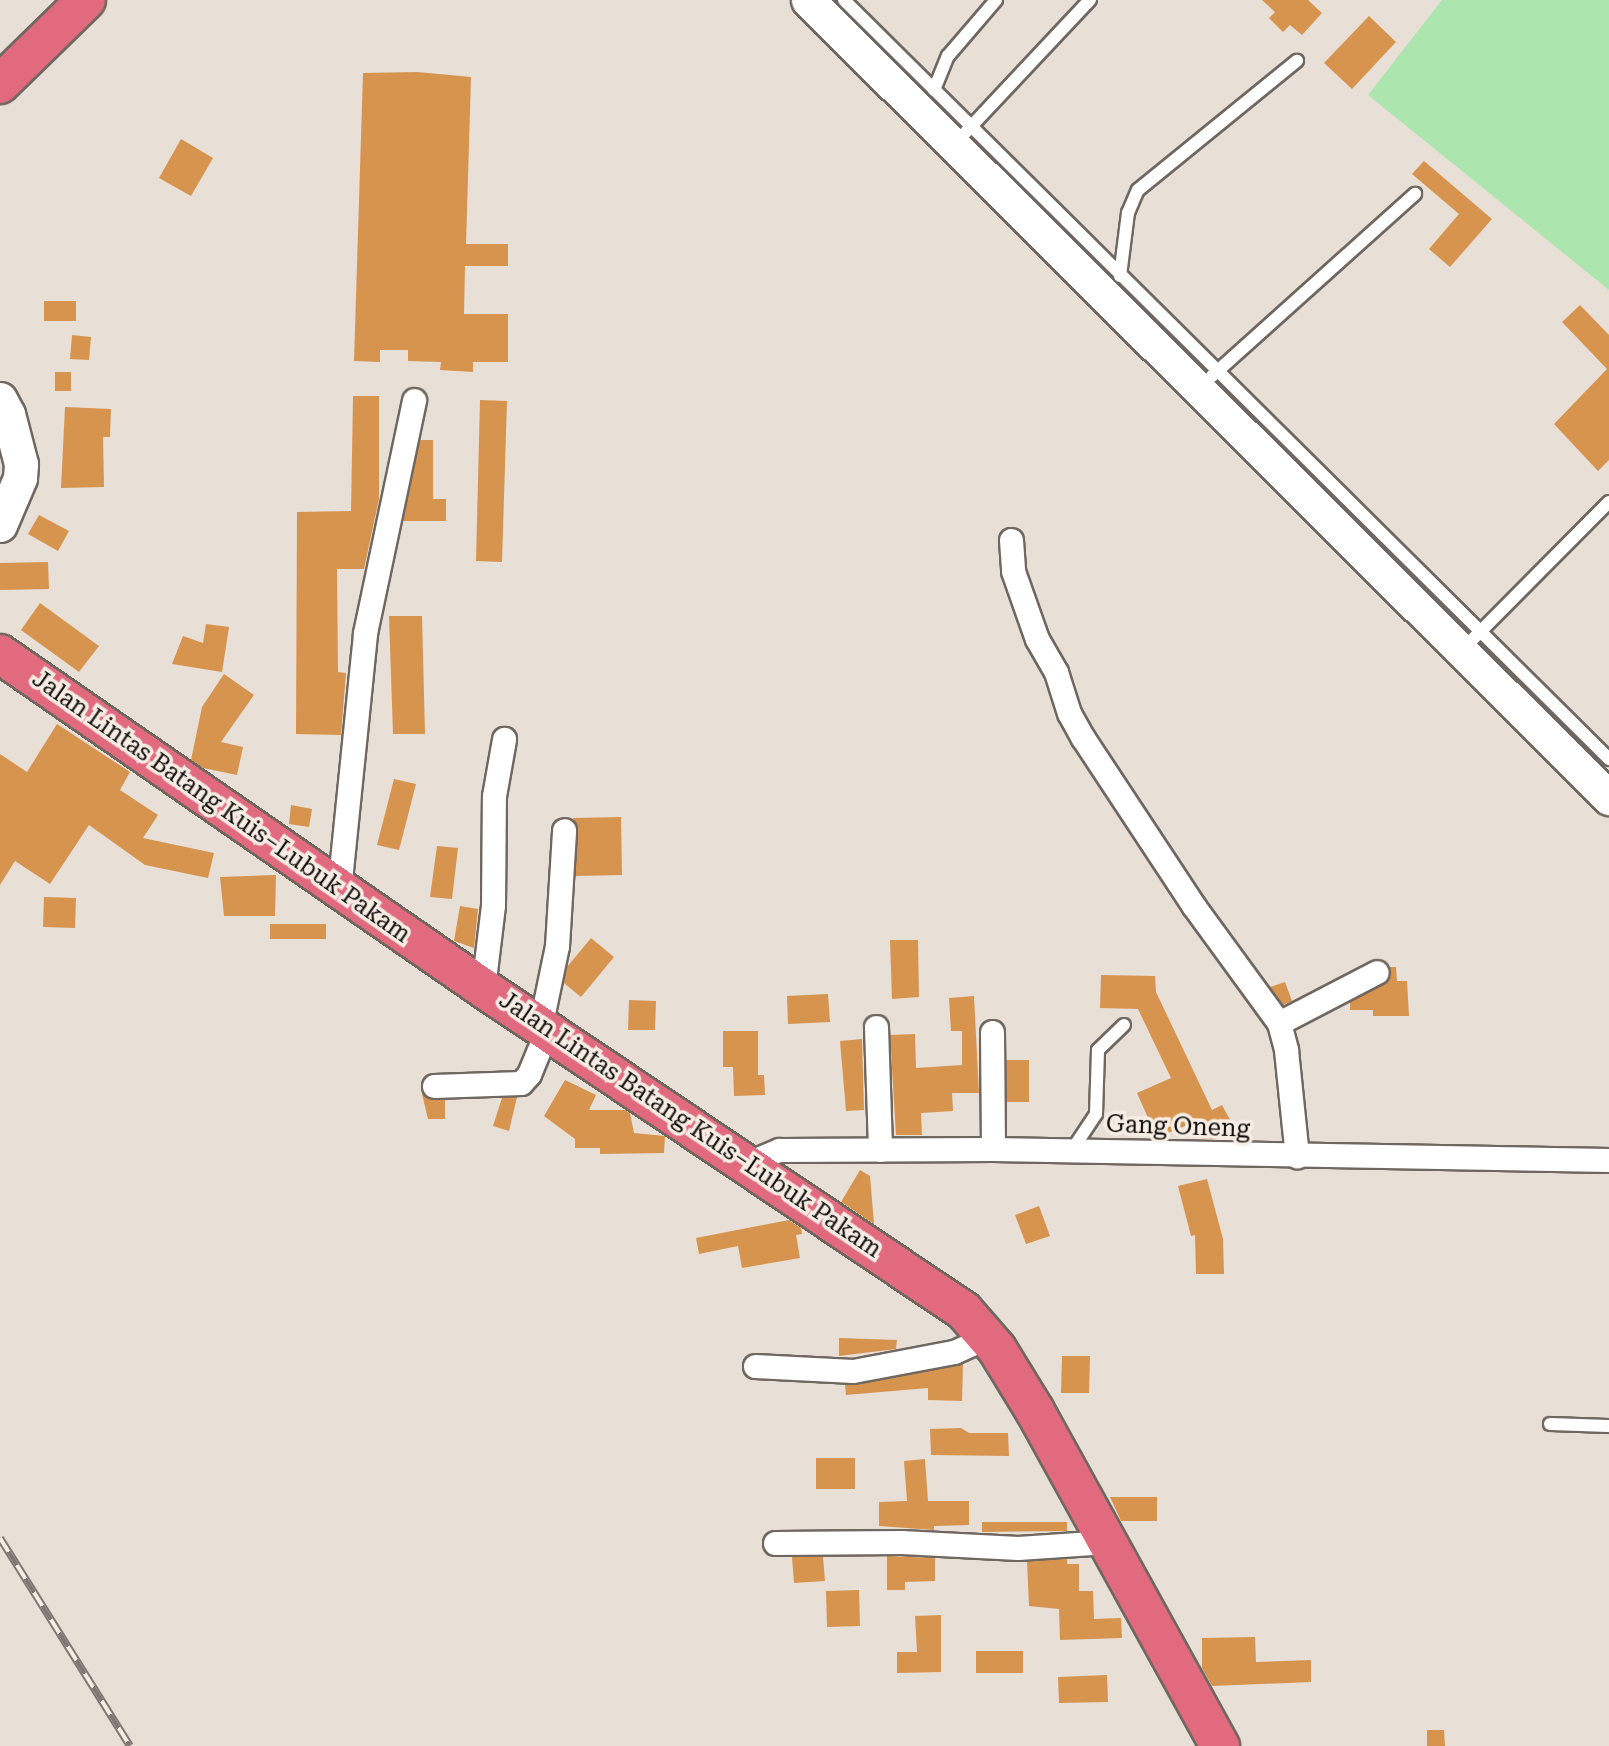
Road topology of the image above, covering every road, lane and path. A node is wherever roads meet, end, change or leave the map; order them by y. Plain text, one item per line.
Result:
1 (86, 0) edge
2 (808, 0) edge
3 (844, 0) edge
4 (996, 0) edge
5 (1090, 0) edge
6 (1297, 61) dead end
7 (0, 84) edge
8 (934, 90) junction
9 (962, 138) junction
10 (1415, 194) dead end
11 (1120, 276) junction
12 (1207, 380) junction
13 (0, 400) edge
14 (414, 400) dead end
15 (1609, 502) edge
16 (0, 525) edge
17 (1011, 540) dead end
18 (1471, 641) junction
19 (0, 654) edge
20 (504, 740) dead end
21 (1609, 759) edge
22 (1609, 797) edge
23 (564, 830) dead end
24 (339, 890) junction
25 (1377, 972) dead end
26 (483, 988) junction
27 (1279, 1023) junction
28 (1124, 1025) dead end
29 (545, 1026) junction
30 (876, 1027) dead end
31 (992, 1032) dead end
32 (434, 1086) dead end
33 (993, 1149) junction
34 (880, 1150) junction
35 (1072, 1150) junction
36 (1297, 1156) junction
37 (1609, 1160) edge
38 (748, 1163) junction
39 (986, 1337) junction
40 (755, 1366) dead end
41 (1550, 1424) dead end
42 (1609, 1426) edge
43 (1107, 1542) junction
44 (775, 1543) dead end
45 (1220, 1746) edge

1 - 7 highway
2 - 9 street
3 - 8 lane
4 - 8 lane
5 - 9 lane
6 - 11 lane
8 - 9 lane
9 - 11 lane
9 - 12 street
10 - 12 lane
11 - 12 lane
12 - 18 street
13 - 16 street
14 - 24 street
15 - 18 lane
17 - 27 street
18 - 21 lane
18 - 22 street
19 - 24 highway, Jalan Lintas Batang Kuis–Lubuk Pakam
20 - 26 street
23 - 29 street
24 - 26 highway, Jalan Lintas Batang Kuis–Lubuk Pakam
25 - 27 street
26 - 29 highway, Jalan Lintas Batang Kuis–Lubuk Pakam
27 - 36 street
28 - 35 lane
29 - 32 street
29 - 38 highway, Jalan Lintas Batang Kuis–Lubuk Pakam
30 - 34 street
31 - 33 street
33 - 34 street, Gang Oneng
33 - 35 street, Gang Oneng
34 - 38 street, Gang Oneng
35 - 36 street, Gang Oneng
36 - 37 street, Gang Oneng
38 - 39 highway, Jalan Lintas Batang Kuis–Lubuk Pakam
39 - 40 street
39 - 43 highway, Jalan Lintas Batang Kuis–Lubuk Pakam
41 - 42 lane
43 - 44 street
43 - 45 highway, Jalan Lintas Batang Kuis–Lubuk Pakam

